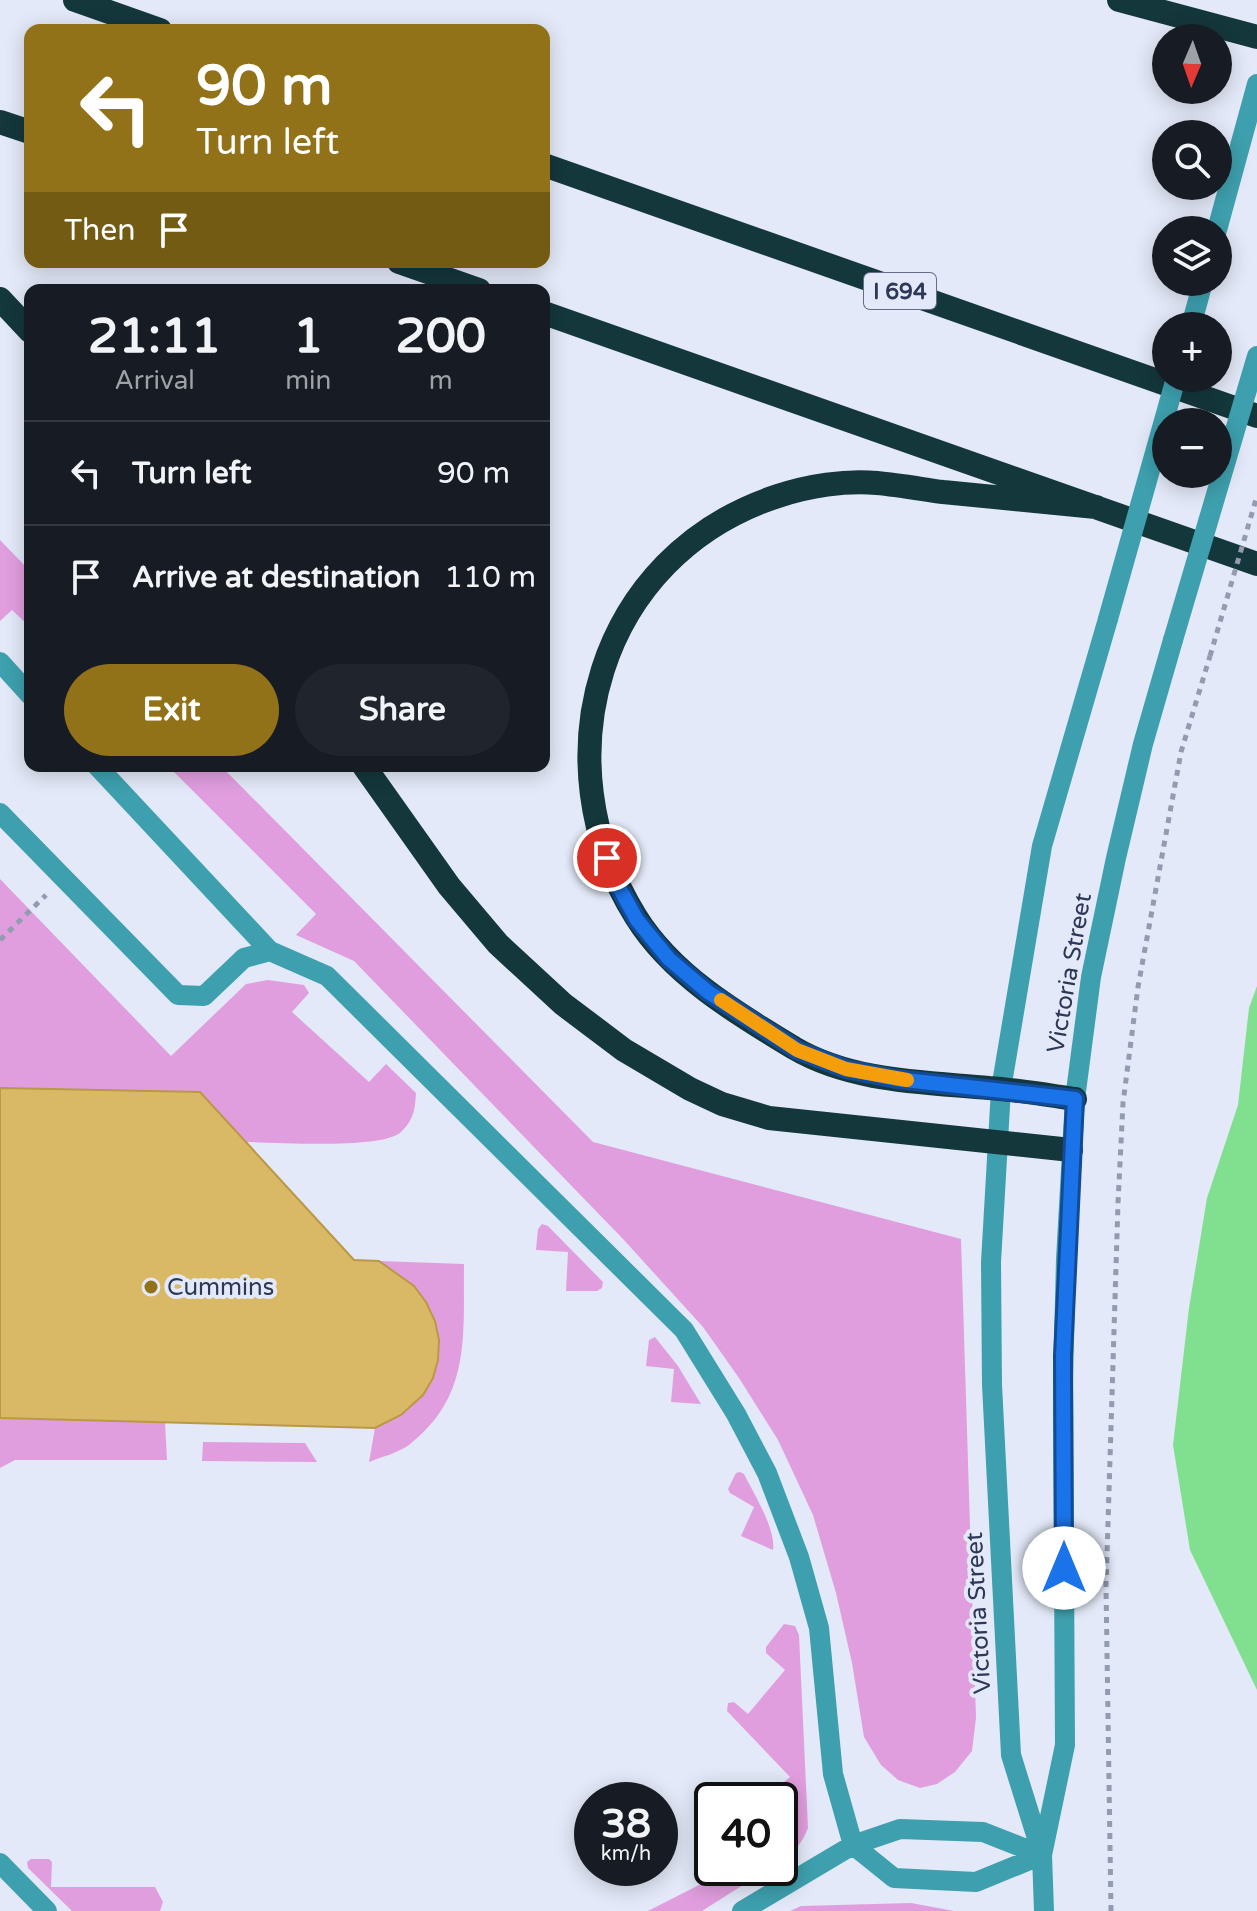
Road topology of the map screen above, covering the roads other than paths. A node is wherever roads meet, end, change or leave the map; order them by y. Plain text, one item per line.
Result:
1 (75, 0) edge
2 (1119, 0) edge
3 (143, 24) edge
4 (1257, 37) edge
5 (1257, 84) edge
6 (0, 122) edge
7 (24, 130) edge
8 (550, 167) edge
9 (1221, 216) edge
10 (416, 268) edge
11 (462, 284) edge
12 (0, 299) edge
13 (550, 315) edge
14 (24, 325) edge
15 (1257, 356) edge
16 (1172, 392) edge
17 (1257, 416) edge
18 (1096, 507) junction
19 (1257, 564) edge
20 (0, 662) edge
21 (24, 688) edge
22 (103, 772) edge
23 (368, 772) edge
24 (0, 813) edge
25 (270, 951) junction
26 (1001, 1089) junction
27 (1075, 1099) junction
28 (998, 1140) junction
29 (1071, 1150) junction
30 (853, 1845) junction
31 (1042, 1855) junction
32 (0, 1863) edge
33 (47, 1911) edge
34 (742, 1911) edge
35 (1044, 1911) edge

1 - 3 highway
2 - 4 highway
5 - 9 street
6 - 7 highway
8 - 17 highway, I 694
10 - 11 highway
12 - 14 highway
13 - 18 highway
15 - 27 street, Victoria Street, bridge
16 - 26 street, Victoria Street, bridge
18 - 19 highway
18 - 26 highway
20 - 21 street
22 - 25 street
23 - 28 highway
24 - 25 street
25 - 30 street
26 - 27 highway
26 - 28 street, Victoria Street
27 - 29 street, Victoria Street
28 - 29 highway
28 - 31 street, Victoria Street
29 - 31 street, Victoria Street
30 - 31 street
30 - 31 street
30 - 34 street
31 - 35 street, Victoria Street
32 - 33 street

